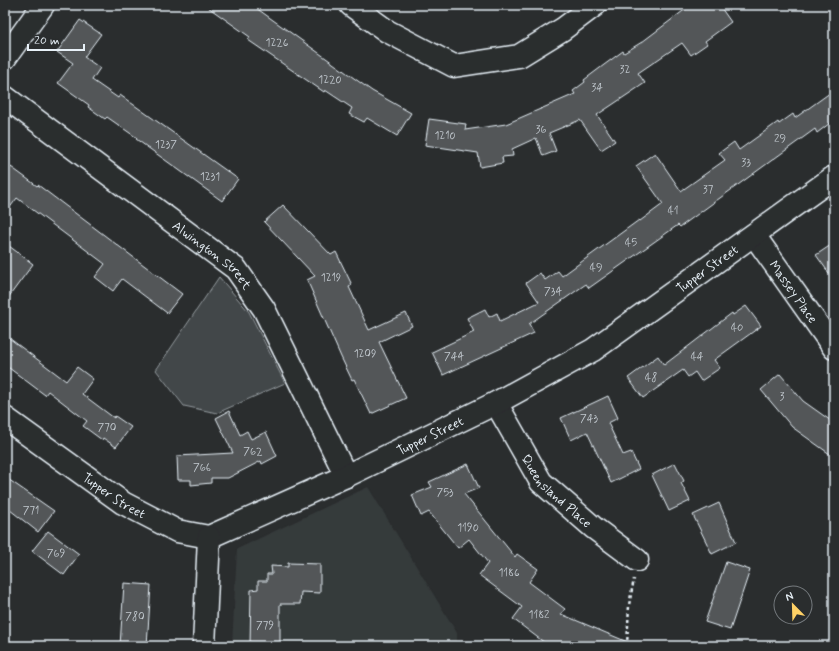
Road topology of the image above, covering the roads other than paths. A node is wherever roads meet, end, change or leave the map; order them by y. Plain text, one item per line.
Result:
1 (43, 5) edge
2 (351, 5) edge
3 (595, 5) edge
4 (5, 58) edge
5 (5, 97) edge
6 (834, 176) edge
7 (754, 235) junction
8 (834, 348) edge
9 (496, 403) junction
10 (5, 418) edge
11 (346, 476) junction
12 (209, 537) junction
13 (637, 560) road end
14 (204, 646) edge

1 - 4 street
2 - 3 street
5 - 11 street, Alwington Street
6 - 7 street, Tupper Street
7 - 8 street, Massey Place
7 - 9 street, Tupper Street
9 - 11 street, Tupper Street
9 - 13 street, Queensland Place
10 - 12 street, Tupper Street
11 - 12 street, Tupper Street
12 - 14 street

